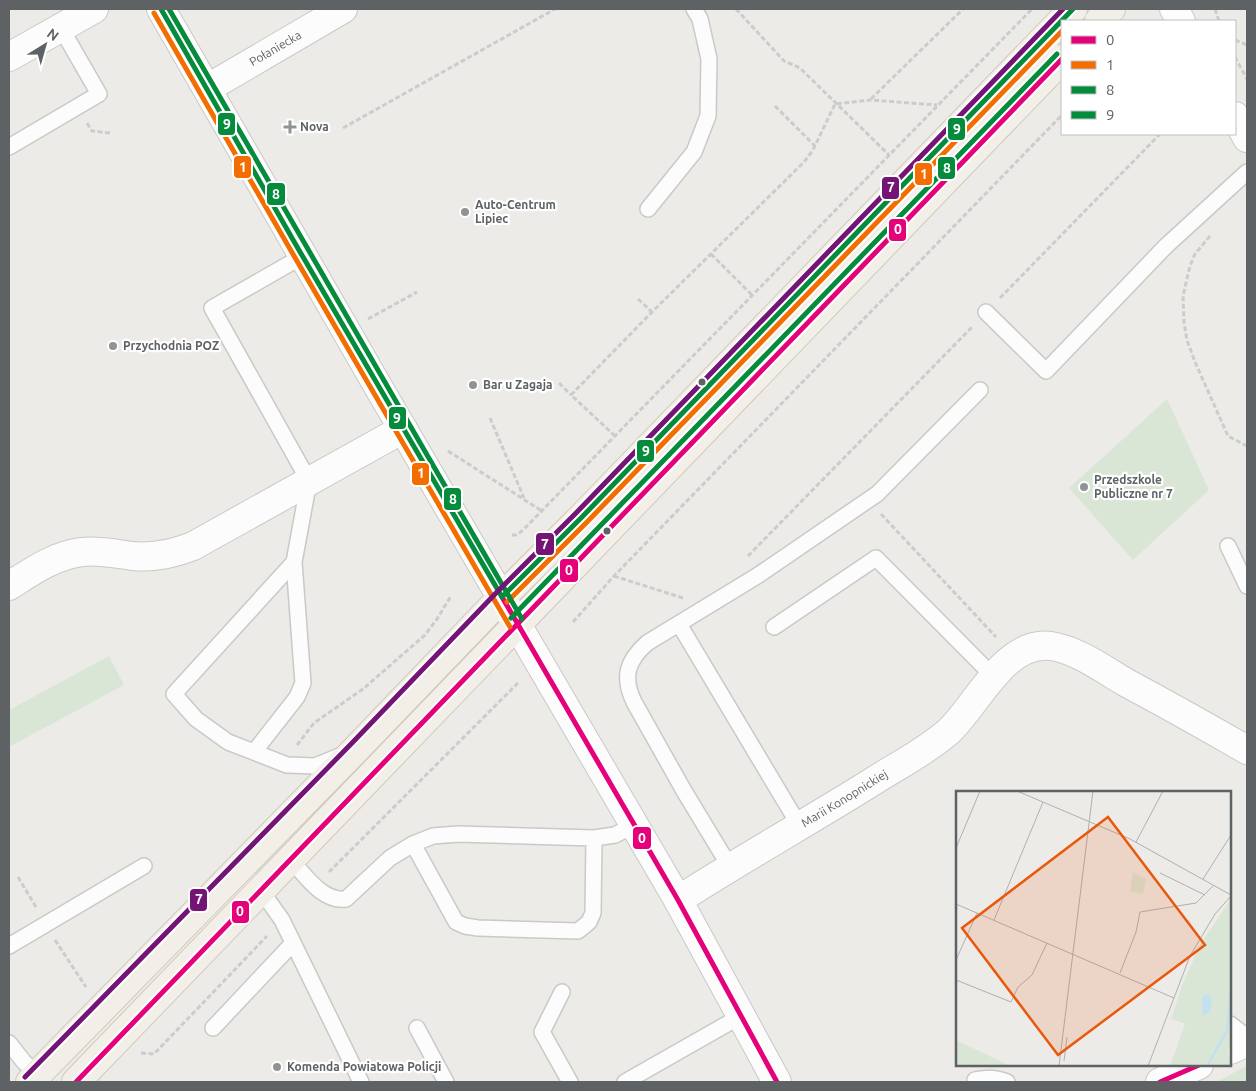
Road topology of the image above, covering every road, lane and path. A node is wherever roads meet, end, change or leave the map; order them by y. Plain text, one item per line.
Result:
1 (94, 9) edge
2 (161, 9) edge
3 (343, 9) edge
4 (555, 9) edge
5 (694, 9) edge
6 (736, 9) edge
7 (963, 9) edge
8 (1032, 9) edge
9 (1073, 9) edge
10 (1111, 9) edge
11 (1174, 9) edge
12 (1062, 20) edge
13 (1100, 20) edge
14 (1180, 20) edge
15 (1061, 21) edge
16 (60, 28) junction
17 (9, 57) edge
18 (1236, 59) edge
19 (1061, 60) edge
20 (1247, 79) edge
21 (208, 88) junction
22 (871, 100) junction
23 (835, 104) junction
24 (938, 105) junction
25 (774, 106) dead end
26 (1061, 116) edge
27 (1236, 118) edge
28 (343, 128) dead end
29 (1159, 135) edge
30 (1247, 138) edge
31 (815, 146) junction
32 (9, 147) edge
33 (889, 155) junction
34 (1247, 172) edge
35 (648, 208) dead end
36 (1214, 232) dead end
37 (711, 254) junction
38 (303, 256) junction
39 (417, 292) dead end
40 (752, 295) junction
41 (638, 299) dead end
42 (652, 312) junction
43 (986, 312) junction
44 (368, 319) dead end
45 (558, 383) dead end
46 (980, 390) dead end
47 (571, 395) junction
48 (490, 418) dead end
49 (403, 429) junction
50 (616, 436) junction
51 (1247, 446) edge
52 (446, 450) dead end
53 (309, 481) junction
54 (524, 499) junction
55 (868, 500) junction
56 (542, 511) junction
57 (512, 535) dead end
58 (1228, 546) dead end
59 (294, 562) junction
60 (742, 562) dead end
61 (614, 576) junction
62 (9, 586) edge
63 (1247, 586) edge
64 (451, 596) dead end
65 (502, 597) junction
66 (686, 599) dead end
67 (573, 622) dead end
68 (516, 623) junction
69 (679, 624) junction
70 (774, 627) dead end
71 (1014, 656) junction
72 (993, 676) junction
73 (295, 747) dead end
74 (357, 748) junction
75 (1247, 750) edge
76 (254, 752) junction
77 (634, 825) junction
78 (799, 826) junction
79 (594, 838) junction
80 (413, 844) junction
81 (290, 859) junction
82 (144, 866) dead end
83 (730, 867) junction
84 (260, 890) junction
85 (678, 900) junction
86 (293, 943) junction
87 (9, 946) edge
88 (562, 992) dead end
89 (742, 1016) junction
90 (1231, 1025) edge
91 (213, 1028) dead end
92 (417, 1028) dead end
93 (1247, 1037) edge
94 (1247, 1042) edge
95 (9, 1043) edge
96 (1231, 1050) edge
97 (1197, 1066) edge
98 (34, 1078) edge
99 (974, 1080) dead end
100 (76, 1082) edge
101 (361, 1082) edge
102 (446, 1082) edge
103 (570, 1082) edge
104 (626, 1082) edge
105 (777, 1082) edge
106 (1007, 1082) edge
107 (1160, 1082) edge

1 - 16 street
2 - 21 street
3 - 21 street, Połaniecka
4 - 28 path
5 - 35 lane
6 - 23 path
7 - 22 path
8 - 24 path
9 - 12 main road
10 - 13 main road
11 - 14 street
15 - 65 main road
16 - 17 street
16 - 32 lane
18 - 20 path
19 - 68 main road
21 - 38 street
22 - 23 path
22 - 24 path
23 - 31 path
23 - 33 path
24 - 33 path
25 - 31 path
26 - 61 path
27 - 30 street
29 - 43 path
31 - 37 path
33 - 40 path
34 - 43 lane
36 - 51 path
37 - 40 path
37 - 42 path
38 - 49 street
38 - 53 lane
39 - 44 path
40 - 50 path
41 - 42 path
42 - 47 path
43 - 60 path
45 - 47 path
46 - 55 lane
47 - 50 path
48 - 54 path
49 - 53 street
49 - 65 street
50 - 56 path
52 - 54 path
53 - 59 lane
53 - 62 street
54 - 56 path
55 - 69 lane
55 - 71 path
56 - 57 path
58 - 63 lane
59 - 76 lane
59 - 76 lane
61 - 66 path
61 - 67 path
64 - 73 path
65 - 68 street
65 - 74 main road
68 - 77 street
68 - 81 main road
69 - 78 lane
69 - 83 lane
70 - 72 lane
71 - 72 street, Marii Konopnickiej
71 - 75 street
72 - 78 street, Marii Konopnickiej
74 - 76 lane
74 - 98 main road
77 - 79 lane
77 - 85 street
78 - 83 street, Marii Konopnickiej
79 - 80 lane
79 - 80 lane
80 - 81 lane
81 - 84 main road
82 - 87 lane
83 - 85 street, Marii Konopnickiej
84 - 86 lane
84 - 100 main road
85 - 89 street
86 - 91 lane
86 - 101 lane
88 - 103 lane
89 - 104 lane
89 - 105 street
90 - 93 lane
92 - 102 lane
94 - 96 street
95 - 98 lane
97 - 107 street
99 - 106 lane

